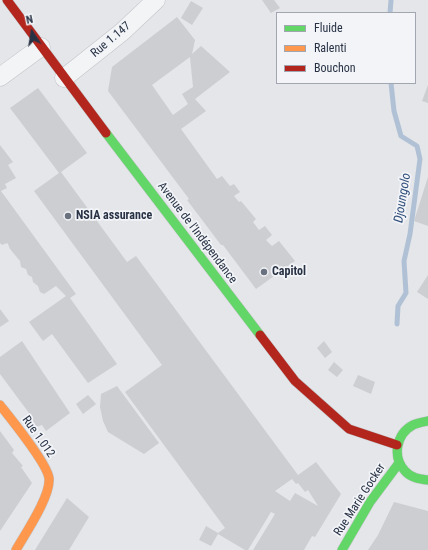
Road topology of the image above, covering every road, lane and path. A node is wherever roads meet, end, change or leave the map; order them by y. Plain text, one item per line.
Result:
1 (7, 0) edge
2 (156, 0) edge
3 (41, 47) junction
4 (0, 77) edge
5 (64, 78) junction
6 (0, 405) edge
7 (428, 421) edge
8 (397, 445) junction
9 (399, 463) junction
10 (428, 480) edge
11 (16, 550) edge
12 (342, 550) edge

1 - 3 main road, Avenue de l'Indépendance
2 - 5 street, Rue 1.147
3 - 4 street
3 - 5 main road, Avenue de l'Indépendance
5 - 8 main road, Avenue de l'Indépendance
6 - 11 main road, Rue 1.012
7 - 8 main road
8 - 9 main road
9 - 10 main road
9 - 12 main road, Rue Marie Gocker

